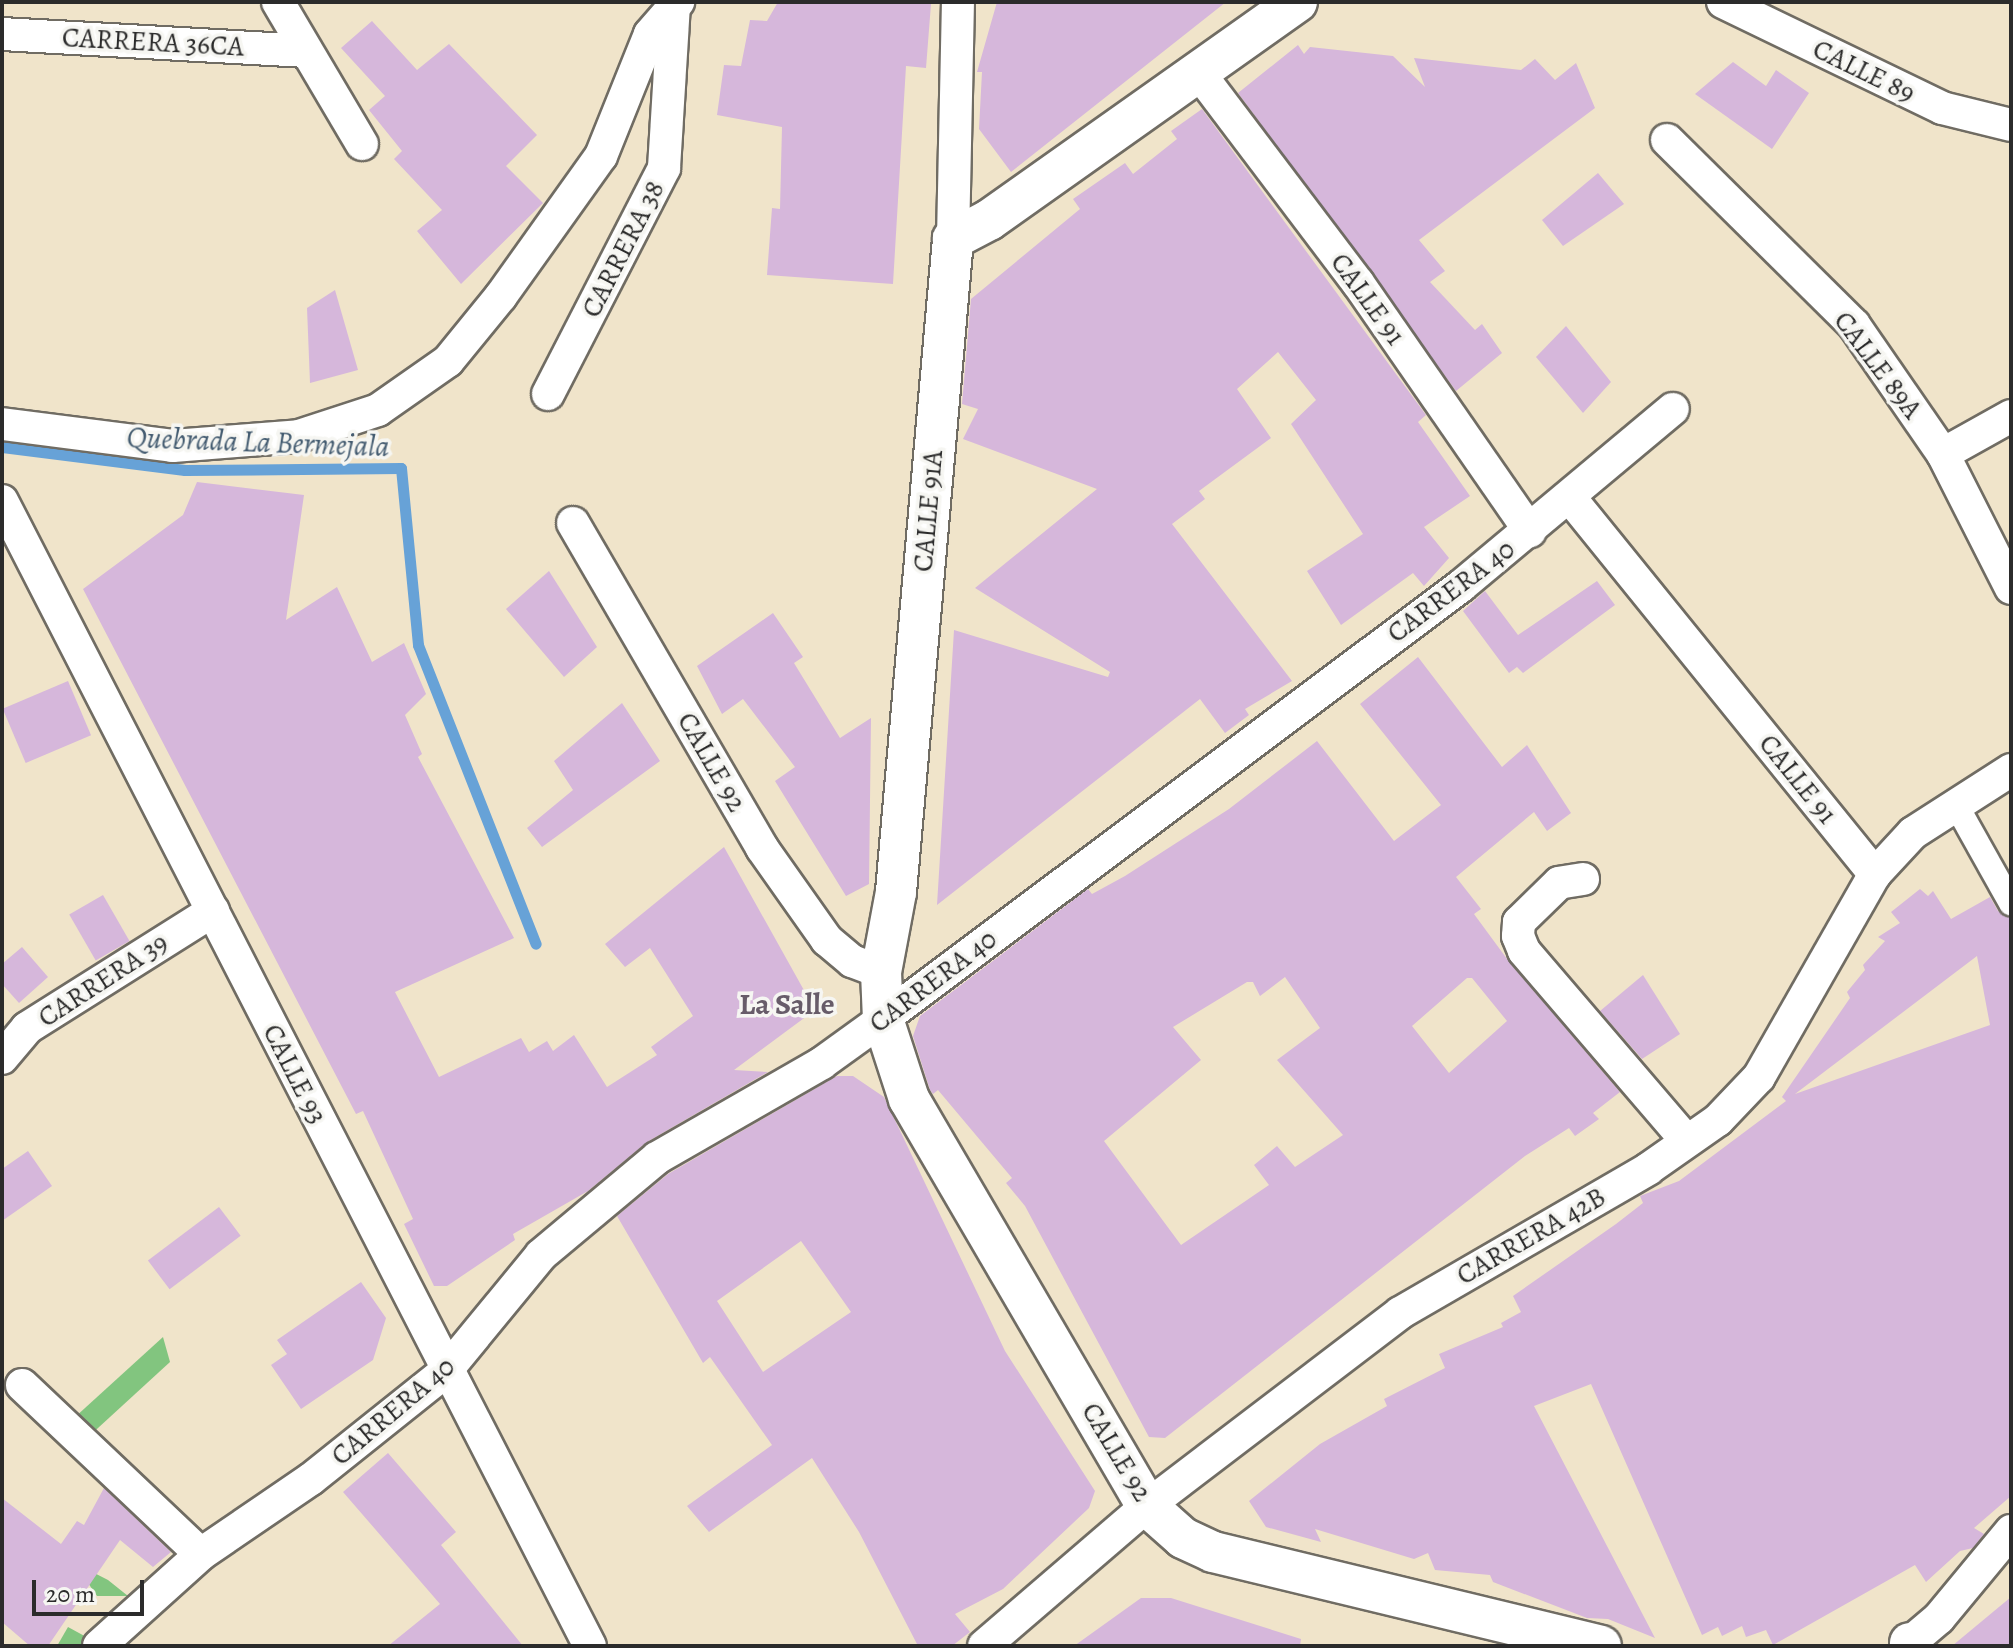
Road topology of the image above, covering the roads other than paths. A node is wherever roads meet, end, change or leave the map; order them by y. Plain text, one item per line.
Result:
1 (278, 2) edge
2 (958, 2) edge
3 (1297, 2) edge
4 (1723, 2) edge
5 (676, 4) edge
6 (2, 34) edge
7 (305, 51) junction
8 (1199, 73) junction
9 (2011, 125) edge
10 (1667, 140) dead end
11 (362, 144) dead end
12 (953, 239) junction
13 (548, 394) dead end
14 (1673, 409) dead end
15 (2011, 416) edge
16 (2, 424) edge
17 (1943, 454) junction
18 (1571, 499) junction
19 (2, 501) edge
20 (573, 523) dead end
21 (1530, 531) junction
22 (2011, 588) edge
23 (2011, 770) edge
24 (1955, 803) junction
25 (1875, 874) junction
26 (1583, 879) dead end
27 (2011, 903) edge
28 (213, 911) junction
29 (881, 972) junction
30 (883, 1019) junction
31 (15, 1028) edge
32 (2, 1058) edge
33 (1687, 1141) junction
34 (445, 1372) junction
35 (22, 1385) dead end
36 (1147, 1506) junction
37 (2011, 1531) edge
38 (201, 1554) junction
39 (1909, 1645) edge
40 (99, 1646) edge
41 (590, 1646) edge
42 (984, 1646) edge
43 (1601, 1646) edge

1 - 7 street
2 - 12 street, CALLE 91A
3 - 8 street
4 - 9 street, CALLE 89
5 - 13 street, CARRERA 38
5 - 16 street
6 - 7 street, CARRERA 36CA
7 - 11 street
8 - 12 street
8 - 21 street, CALLE 91
10 - 17 street, CALLE 89A
12 - 29 street, CALLE 91A
14 - 18 street, CARRERA 40
15 - 17 street
17 - 22 street, CALLE 89A
18 - 21 street, CARRERA 40
18 - 25 street, CALLE 91
19 - 28 street, CALLE 93
20 - 29 street, CALLE 92
21 - 30 street, CARRERA 40
23 - 24 street, CARRERA 42B
24 - 25 street, CARRERA 42B
24 - 27 street
25 - 33 street, CARRERA 42B
26 - 33 street
28 - 31 street, CARRERA 39
28 - 34 street, CALLE 93
29 - 30 street, CALLE 91A
30 - 34 street, CARRERA 40
30 - 36 street, CALLE 92
31 - 32 street, CARRERA 39
33 - 36 street, CARRERA 42B
34 - 38 street, CARRERA 40
34 - 41 street, CALLE 93
35 - 38 street
36 - 42 street, CARRERA 42B
36 - 43 street, CALLE 92
37 - 39 street
38 - 40 street, CARRERA 40

